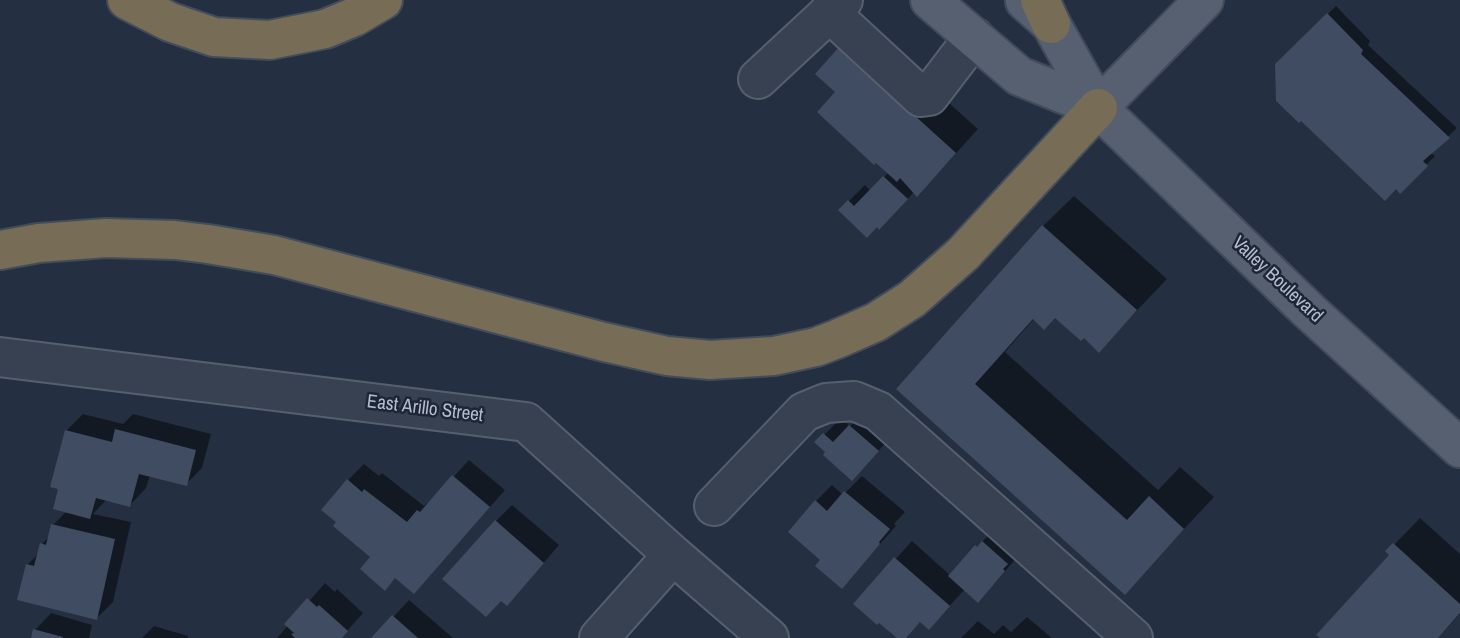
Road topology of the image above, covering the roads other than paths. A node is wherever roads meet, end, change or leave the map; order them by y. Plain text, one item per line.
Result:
1 (127, 0) edge
2 (383, 0) edge
3 (930, 0) edge
4 (1203, 0) edge
5 (836, 6) edge
6 (1038, 8) edge
7 (974, 37) junction
8 (758, 79) dead end
9 (1098, 108) junction
10 (0, 250) edge
11 (0, 357) edge
12 (1460, 448) edge
13 (714, 506) dead end
14 (673, 555) junction
15 (599, 638) edge
16 (769, 638) edge
17 (1133, 638) edge

1 - 2 highway
3 - 7 main road, Valley Boulevard
4 - 9 main road
5 - 7 street
5 - 8 street
6 - 9 main road, Valley Boulevard
7 - 9 main road, Valley Boulevard
9 - 10 highway
9 - 12 main road, Valley Boulevard
11 - 14 street, East Arillo Street
13 - 17 street
14 - 15 street
14 - 16 street, East Arillo Street

